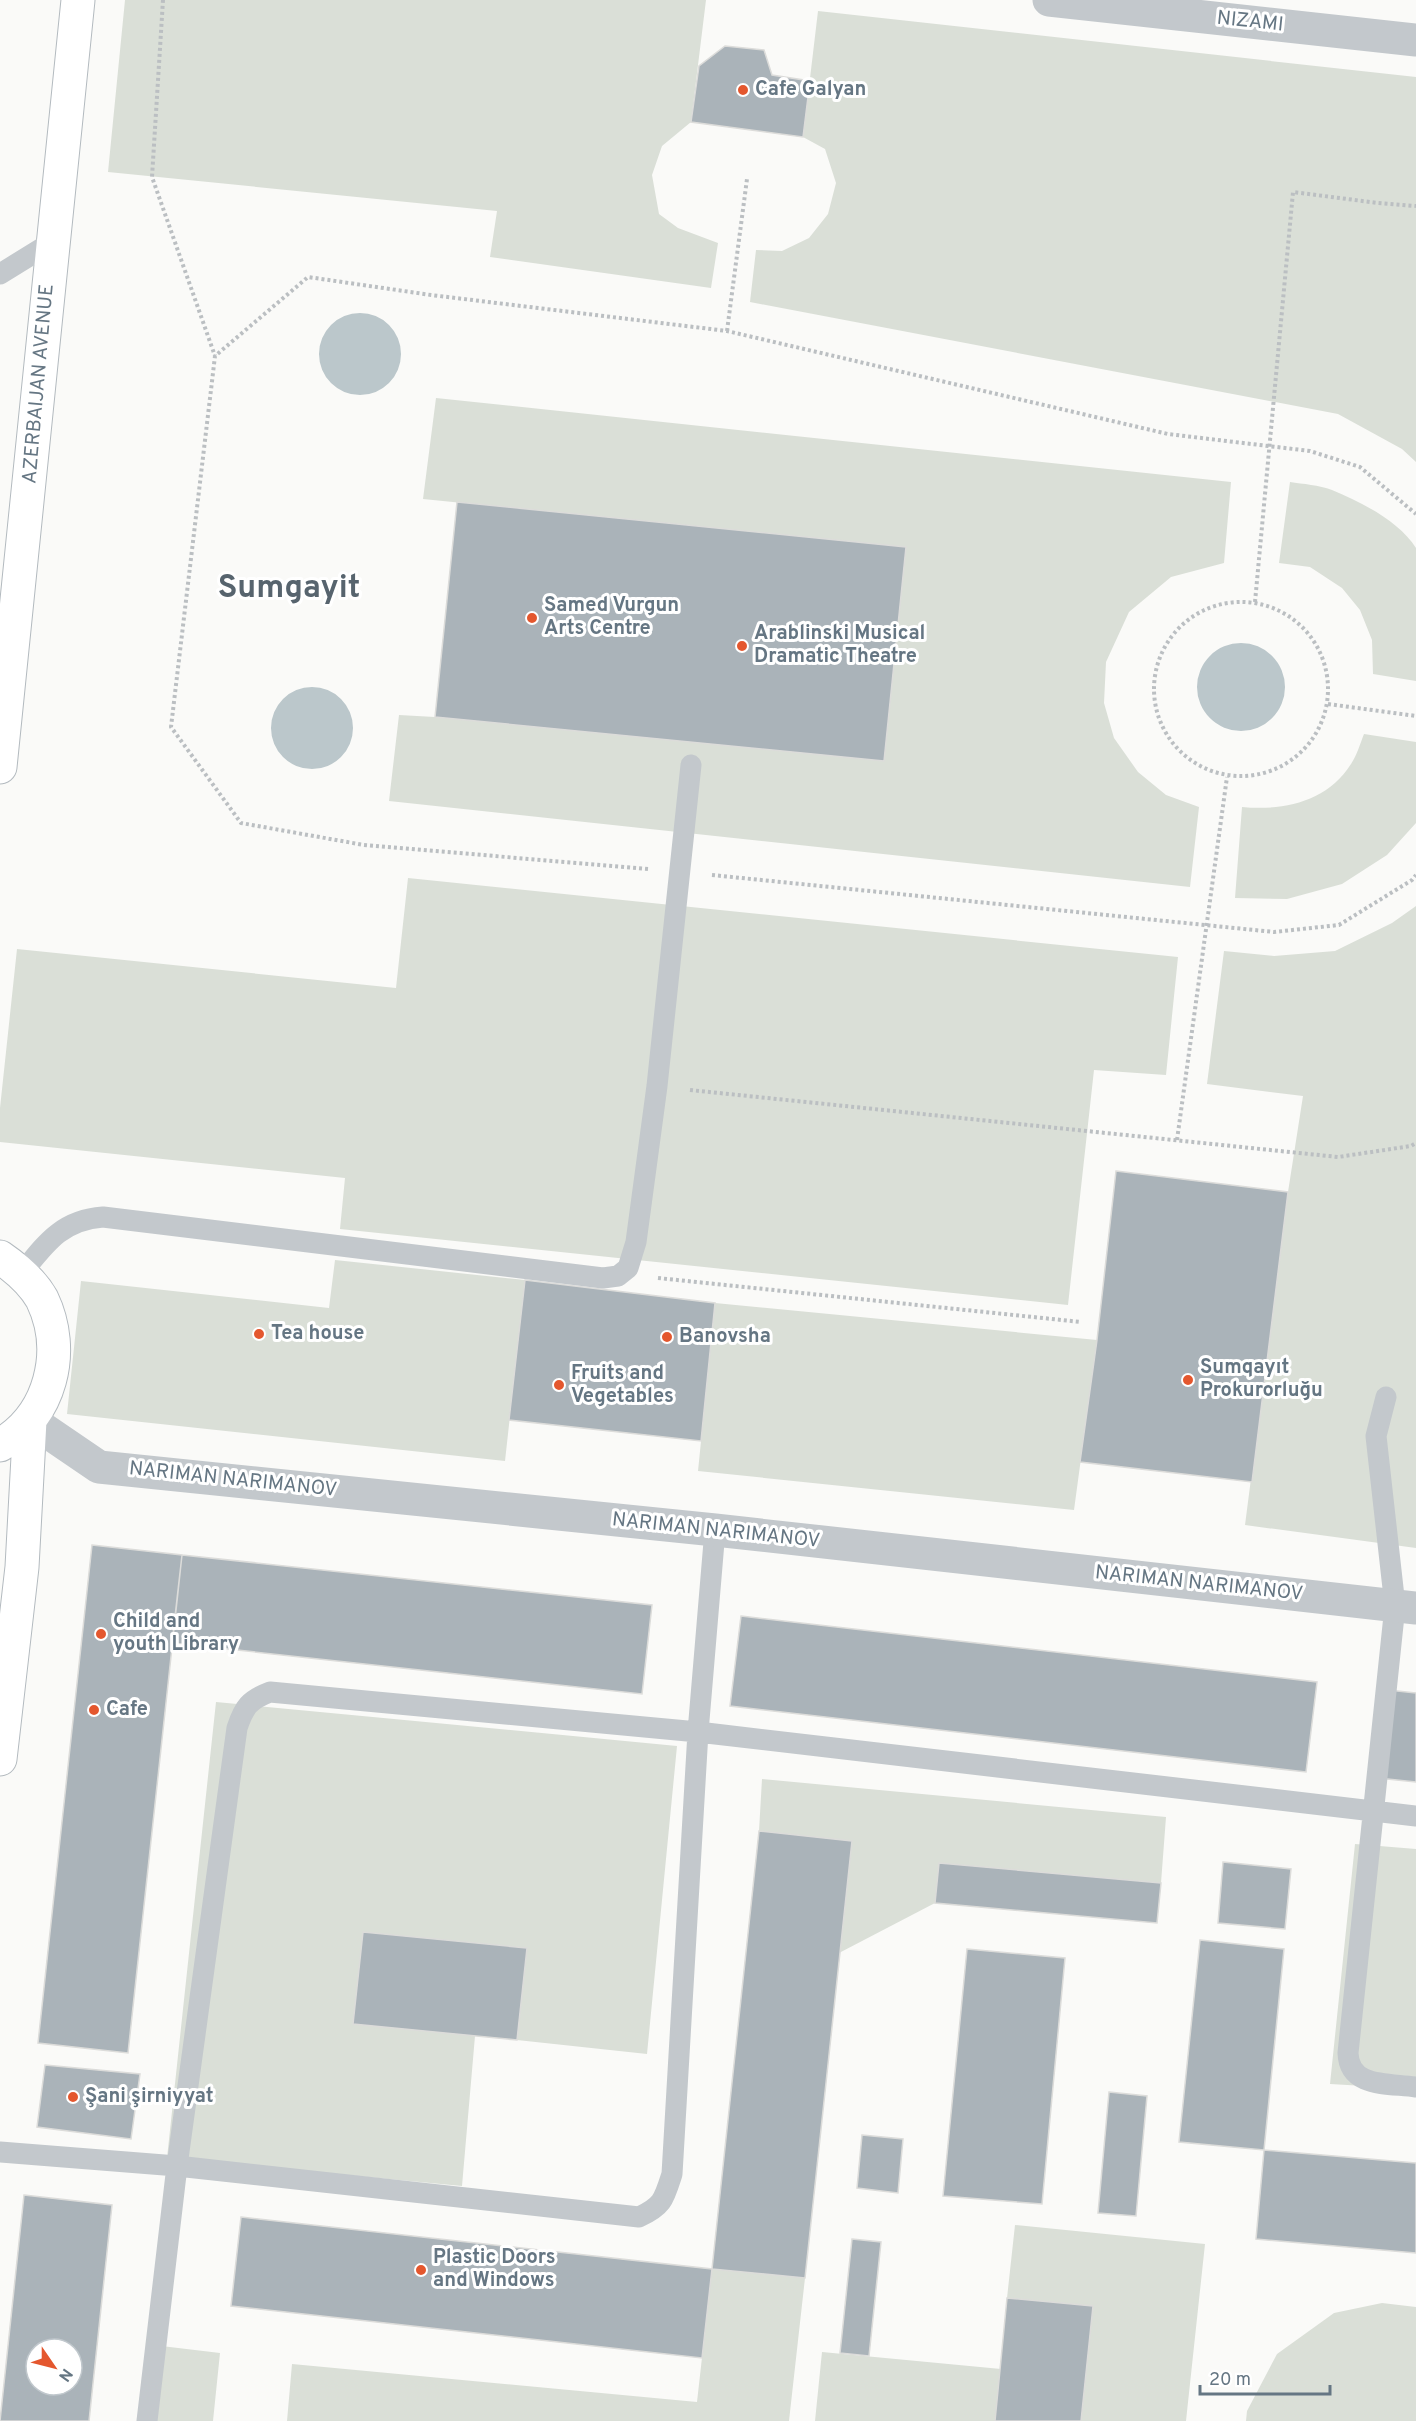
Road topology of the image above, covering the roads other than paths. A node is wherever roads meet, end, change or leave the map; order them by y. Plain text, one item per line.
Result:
1 (78, 0) edge
2 (1049, 0) edge
3 (1416, 40) edge
4 (52, 242) junction
5 (0, 274) edge
6 (691, 765) dead end
7 (0, 767) edge
8 (11, 1265) edge
9 (1386, 1397) dead end
10 (30, 1420) junction
11 (0, 1445) edge
12 (715, 1530) junction
13 (1406, 1607) edge
14 (698, 1732) junction
15 (0, 1759) edge
16 (1372, 1811) junction
17 (1416, 1816) edge
18 (1416, 2087) edge
19 (0, 2152) edge
20 (177, 2166) junction
21 (147, 2421) edge

1 - 4 main road, AZERBAIJAN AVENUE
2 - 3 street, NIZAMI
4 - 5 lane
4 - 7 main road, AZERBAIJAN AVENUE
6 - 8 lane
8 - 10 main road
9 - 13 lane
10 - 11 main road
10 - 12 street, NARIMAN NARIMANOV
10 - 15 main road
12 - 13 street, NARIMAN NARIMANOV
12 - 14 lane
13 - 16 lane
14 - 16 lane
14 - 20 lane
14 - 20 lane
16 - 17 lane
16 - 18 lane
19 - 20 lane
20 - 21 lane

